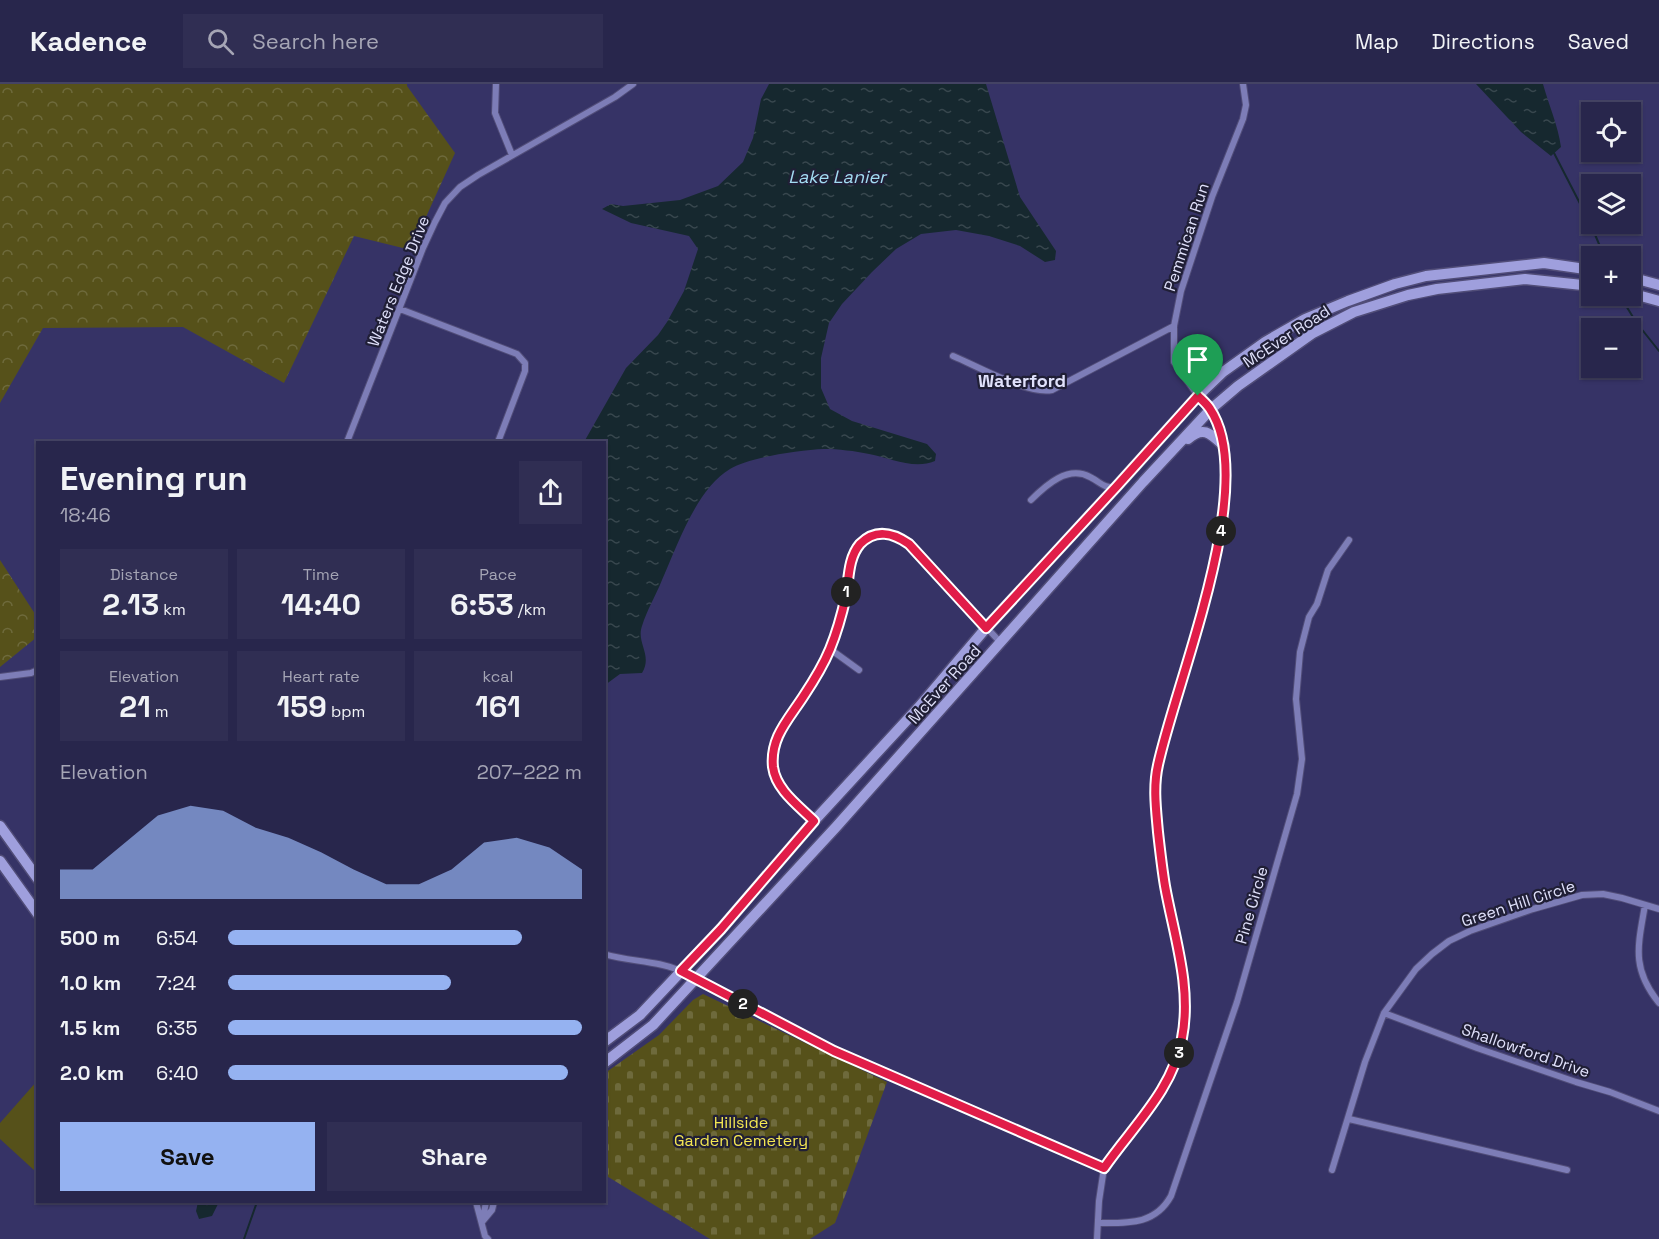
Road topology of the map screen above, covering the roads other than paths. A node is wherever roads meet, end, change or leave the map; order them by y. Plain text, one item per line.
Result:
1 (496, 84) edge
2 (633, 84) edge
3 (1243, 84) edge
4 (512, 155) junction
5 (1581, 268) edge
6 (1641, 280) edge
7 (1581, 285) edge
8 (1659, 285) edge
9 (1641, 296) edge
10 (1659, 301) edge
11 (400, 309) junction
12 (1174, 326) junction
13 (953, 356) dead end
14 (1198, 396) junction
15 (1210, 409) junction
16 (347, 441) edge
17 (498, 441) edge
18 (1224, 446) junction
19 (1143, 482) junction
20 (1117, 486) junction
21 (1030, 500) dead end
22 (1348, 540) dead end
23 (986, 628) junction
24 (1001, 643) junction
25 (830, 649) junction
26 (36, 670) edge
27 (859, 670) dead end
28 (0, 677) edge
29 (814, 821) junction
30 (0, 826) edge
31 (0, 861) edge
32 (36, 876) edge
33 (1645, 904) junction
34 (1659, 909) edge
35 (36, 912) edge
36 (606, 955) edge
37 (681, 971) junction
38 (694, 978) junction
39 (1659, 1004) edge
40 (1384, 1013) junction
41 (606, 1040) edge
42 (606, 1061) edge
43 (1659, 1111) edge
44 (1349, 1119) junction
45 (1104, 1168) junction
46 (1332, 1170) dead end
47 (1567, 1170) dead end
48 (476, 1203) edge
49 (486, 1203) edge
50 (494, 1203) edge
51 (482, 1222) junction
52 (1099, 1223) junction
53 (488, 1239) edge
54 (1097, 1239) edge

1 - 4 street
2 - 4 street, Waters Edge Drive
3 - 12 street, Pemmican Run
4 - 11 street, Waters Edge Drive
5 - 14 main road, McEver Road
6 - 8 main road
7 - 15 main road, McEver Road
9 - 10 main road
11 - 16 street, Waters Edge Drive
11 - 17 street
12 - 13 street
12 - 14 street, Pemmican Run
14 - 15 street, Pemmican Run
14 - 20 main road, McEver Road
15 - 18 street, Pemmican Run
15 - 19 main road, McEver Road
18 - 19 main road
18 - 45 street, Pemmican Run
19 - 24 main road, McEver Road
20 - 21 street
20 - 23 main road, McEver Road
22 - 52 street, Pine Circle
23 - 24 street
23 - 25 street
23 - 29 main road, McEver Road
24 - 38 main road, McEver Road
25 - 27 street
25 - 29 street
26 - 28 street
29 - 37 main road, McEver Road
30 - 32 main road
31 - 35 main road
33 - 34 street, Green Hill Circle
33 - 39 street
33 - 40 street, Green Hill Circle
36 - 37 street
37 - 38 street
37 - 41 main road, McEver Road
38 - 42 main road, McEver Road
38 - 45 street
40 - 43 street, Shallowford Drive
40 - 44 street, Green Hill Circle
44 - 46 street, Green Hill Circle
44 - 47 street
45 - 52 street
48 - 51 street
49 - 51 street
50 - 51 street
51 - 53 street
52 - 54 street

